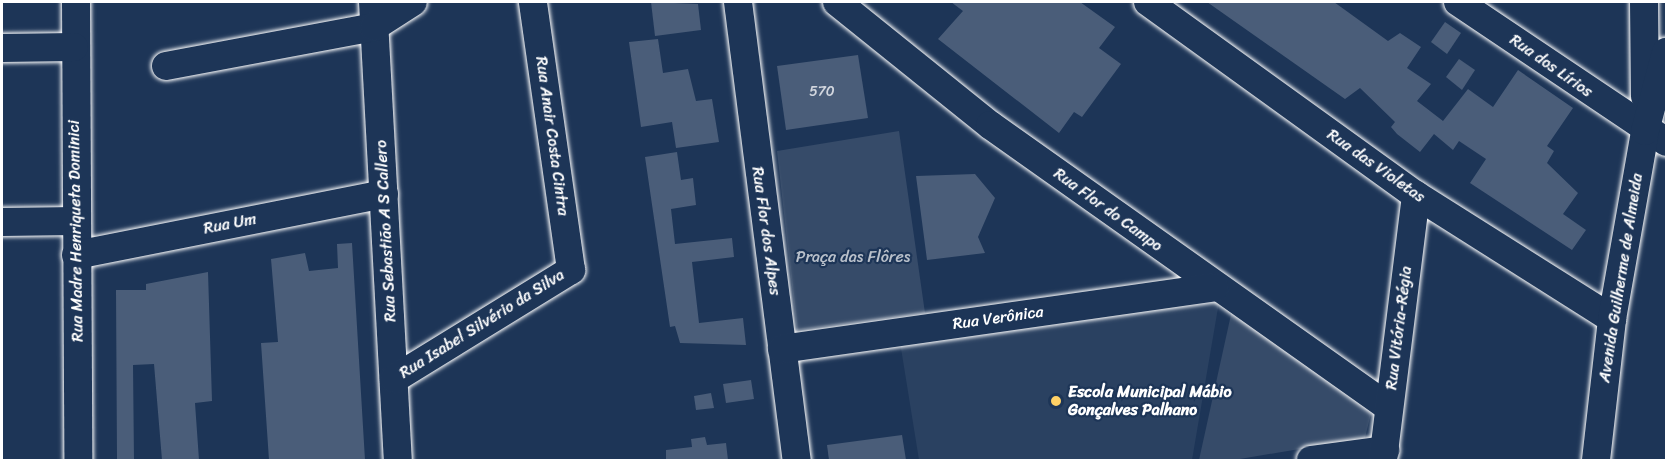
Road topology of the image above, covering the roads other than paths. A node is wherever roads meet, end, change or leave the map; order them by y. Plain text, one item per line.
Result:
1 (76, 2) edge
2 (412, 2) edge
3 (533, 2) edge
4 (738, 2) edge
5 (837, 2) edge
6 (1148, 2) edge
7 (1458, 2) edge
8 (1644, 2) edge
9 (374, 14) edge
10 (74, 47) junction
11 (2, 48) edge
12 (1666, 52) edge
13 (166, 66) dead end
14 (1656, 136) edge
15 (384, 194) junction
16 (1416, 195) junction
17 (76, 221) junction
18 (2, 222) edge
19 (76, 255) junction
20 (571, 270) joint
21 (1215, 287) junction
22 (1611, 319) junction
23 (782, 349) junction
24 (394, 379) junction
25 (1389, 407) junction
26 (1384, 455) edge
27 (78, 460) edge
28 (398, 460) edge
29 (797, 460) edge
30 (1311, 460) edge
31 (1596, 460) edge

1 - 10 street, Rua Madre Henriqueta Dominici
2 - 9 street
3 - 20 street, Rua Anair Costa Cintra
4 - 23 street, Rua Flor dos Alpes
5 - 21 street, Rua Flor do Campo
6 - 16 street, Rua das Violetas
7 - 14 street, Rua dos Lírios
8 - 14 street, Avenida Guilherme de Almeida
9 - 13 street
9 - 15 street, Rua Sebastião A S Callero
10 - 11 street
10 - 17 street, Rua Madre Henriqueta Dominici
12 - 14 street, Avenida Guilherme de Almeida
14 - 22 street, Avenida Guilherme de Almeida
15 - 19 street, Rua Um
15 - 24 street, Rua Sebastião A S Callero
16 - 22 street, Rua das Violetas
16 - 25 street, Rua Vitória-Régia
17 - 18 street
17 - 19 street, Rua Madre Henriqueta Dominici
19 - 27 street, Rua Madre Henriqueta Dominici
20 - 24 street, Rua Isabel Silvério da Silva
21 - 23 street, Rua Verônica
21 - 25 street, Rua Flor do Campo
22 - 31 street, Avenida Guilherme de Almeida
23 - 29 street, Rua Flor dos Alpes
24 - 28 street, Rua Sebastião A S Callero
25 - 26 street, Rua Vitória-Régia
26 - 30 street

